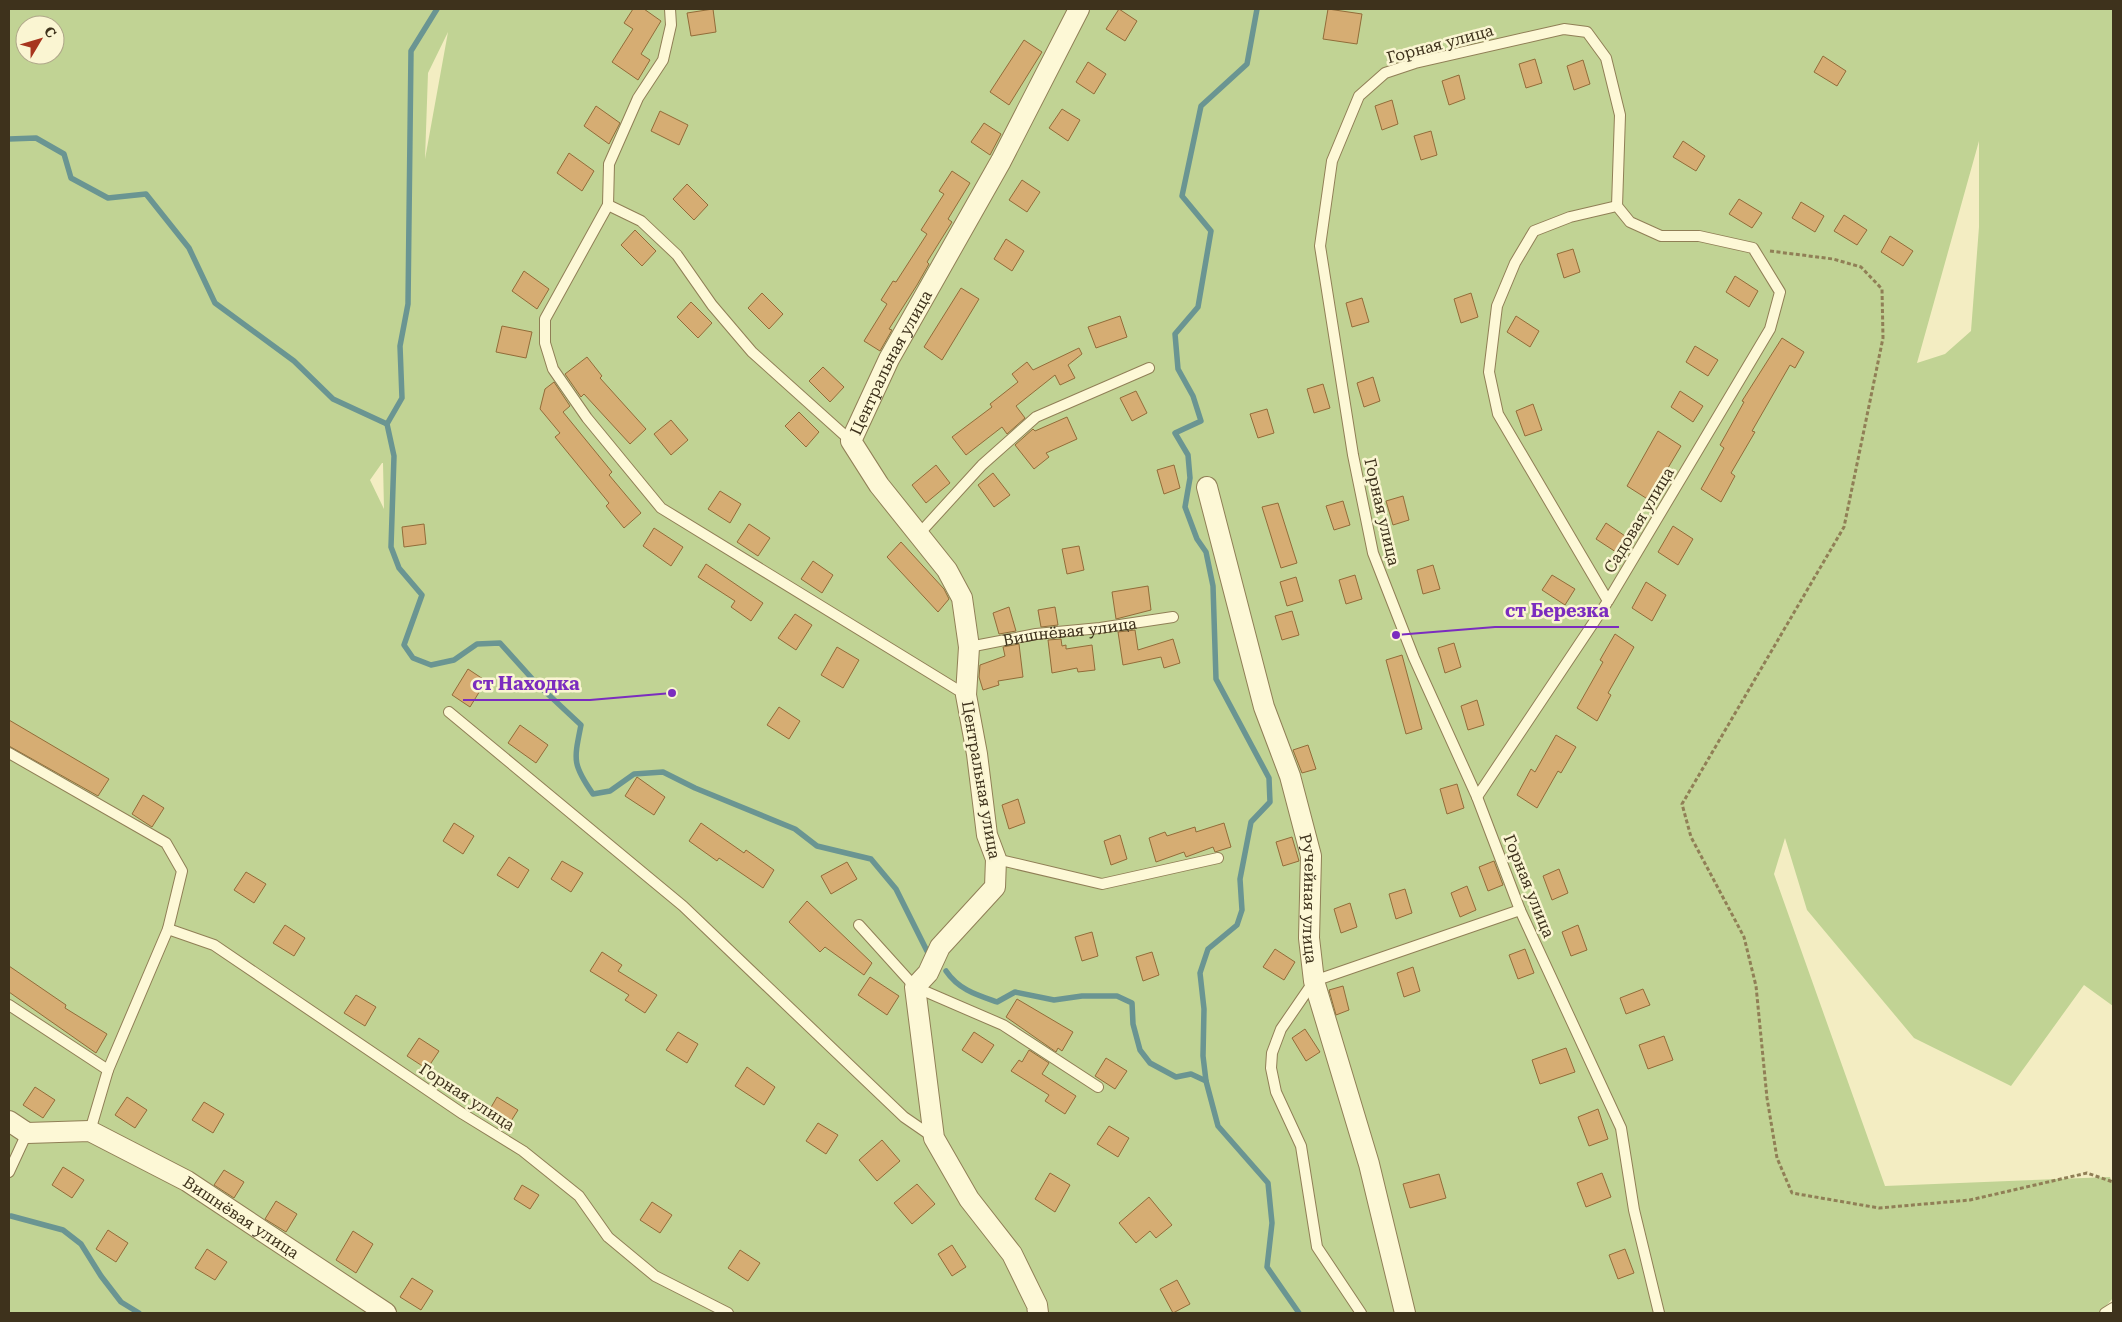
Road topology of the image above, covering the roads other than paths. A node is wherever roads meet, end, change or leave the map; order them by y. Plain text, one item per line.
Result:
1 (670, 9) edge
2 (1079, 9) edge
3 (608, 205) junction
4 (1617, 206) junction
5 (1149, 368) dead end
6 (851, 441) junction
7 (1207, 488) dead end
8 (919, 534) junction
9 (1608, 601) junction
10 (1172, 617) dead end
11 (969, 647) junction
12 (966, 695) junction
13 (449, 712) dead end
14 (9, 753) edge
15 (1477, 797) junction
16 (1218, 858) dead end
17 (996, 859) junction
18 (1520, 910) junction
19 (859, 925) dead end
20 (168, 929) junction
21 (1314, 981) junction
22 (915, 987) junction
23 (9, 1005) edge
24 (108, 1070) junction
25 (1098, 1087) dead end
26 (9, 1121) edge
27 (90, 1131) junction
28 (27, 1133) junction
29 (934, 1138) junction
30 (9, 1172) edge
31 (2113, 1308) edge
32 (386, 1313) edge
33 (728, 1313) edge
34 (1038, 1313) edge
35 (1361, 1313) edge
36 (1405, 1313) edge
37 (1659, 1313) edge
38 (2105, 1313) edge

1 - 3 lane
2 - 6 street, Центральная улица
3 - 6 lane
3 - 12 lane
4 - 9 lane
4 - 9 lane, Садовая улица
4 - 15 lane, Горная улица
5 - 8 lane
6 - 8 street, Центральная улица
7 - 21 street, Ручейная улица
8 - 11 street, Центральная улица
9 - 15 lane, Садовая улица
10 - 11 lane, Вишнёвая улица
11 - 12 street, Центральная улица
12 - 17 street, Центральная улица
13 - 29 lane
14 - 20 lane
15 - 18 lane, Горная улица
16 - 17 lane
17 - 22 street, Центральная улица
18 - 21 lane
18 - 37 lane, Горная улица
19 - 22 lane
20 - 24 lane
20 - 33 lane, Горная улица
21 - 35 lane
21 - 36 street, Ручейная улица
22 - 25 lane
22 - 29 street
23 - 24 lane
24 - 27 lane
26 - 28 street
27 - 28 street
27 - 32 street, Вишнёвая улица
28 - 30 lane
29 - 34 street
31 - 38 lane

